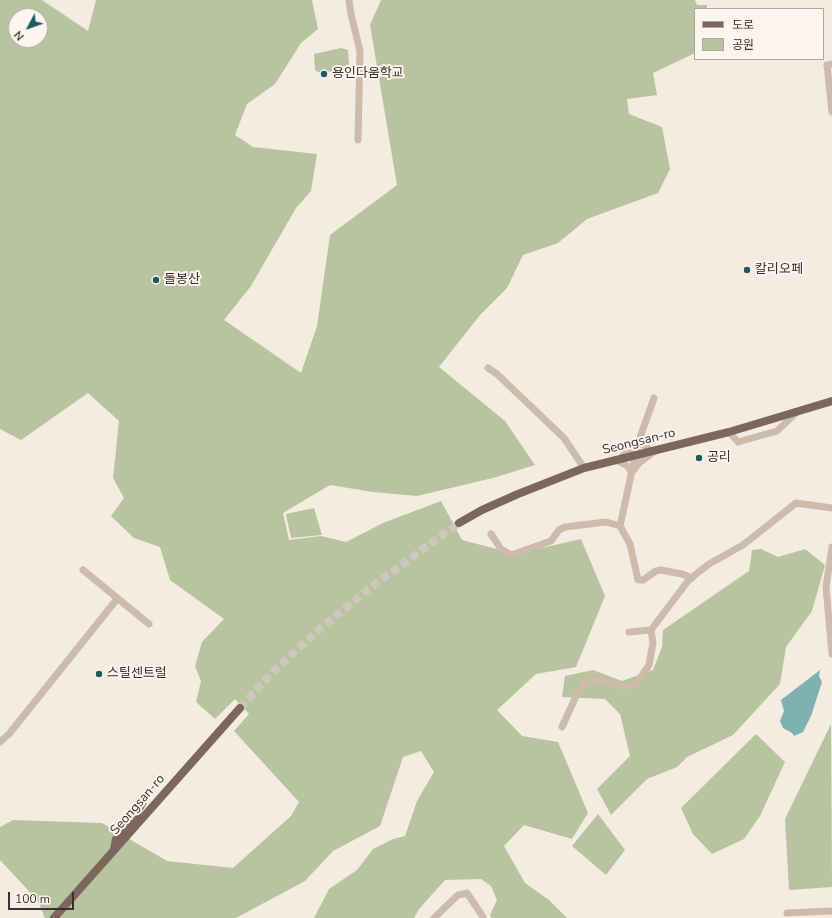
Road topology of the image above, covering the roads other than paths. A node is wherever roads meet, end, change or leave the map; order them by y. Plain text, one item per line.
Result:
1 (349, 0) edge
2 (832, 64) edge
3 (832, 112) edge
4 (358, 140) dead end
5 (488, 368) dead end
6 (654, 398) dead end
7 (832, 401) edge
8 (797, 412) junction
9 (729, 432) junction
10 (639, 439) junction
11 (654, 450) junction
12 (635, 454) junction
13 (618, 459) junction
14 (584, 468) junction
15 (632, 472) junction
16 (832, 508) edge
17 (459, 523) tunnel mouth
18 (620, 526) junction
19 (491, 534) dead end
20 (832, 547) edge
21 (83, 570) dead end
22 (692, 578) junction
23 (117, 599) junction
24 (149, 624) dead end
25 (651, 630) junction
26 (629, 632) dead end
27 (832, 654) edge
28 (240, 708) tunnel mouth
29 (562, 727) dead end
30 (0, 742) edge
31 (148, 792) dead end
32 (113, 851) junction
33 (832, 911) edge
34 (787, 913) dead end
35 (483, 917) edge
36 (54, 918) edge
37 (434, 918) edge

1 - 4 street
2 - 3 street
5 - 14 street
6 - 10 street
7 - 8 main road, Seongsan-ro
8 - 9 main road, Seongsan-ro
8 - 9 street
9 - 11 main road, Seongsan-ro
10 - 11 street
10 - 12 street
10 - 13 street
11 - 12 main road, Seongsan-ro
11 - 15 street
12 - 13 main road, Seongsan-ro
12 - 15 street
13 - 14 main road, Seongsan-ro
13 - 15 street
14 - 17 main road, Seongsan-ro
15 - 18 street
16 - 22 street
18 - 19 street
18 - 22 street
20 - 27 street
21 - 23 street
22 - 25 street
23 - 24 street
23 - 30 street
25 - 26 street
25 - 29 street
28 - 32 main road, Seongsan-ro
31 - 32 main road
32 - 36 main road, Seongsan-ro
33 - 34 street
35 - 37 street

